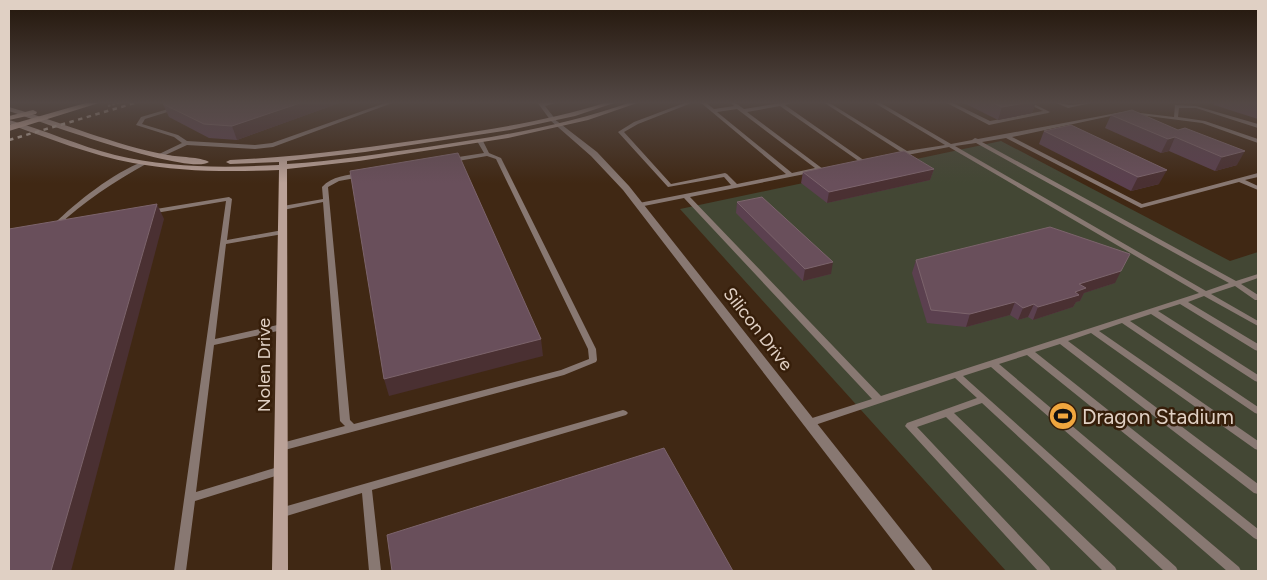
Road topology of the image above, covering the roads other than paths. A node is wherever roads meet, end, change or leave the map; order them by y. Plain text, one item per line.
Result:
1 (29, 129) edge
2 (68, 129) edge
3 (148, 129) edge
4 (317, 129) edge
5 (516, 129) edge
6 (532, 129) edge
7 (565, 129) edge
8 (626, 129) edge
9 (735, 129) edge
10 (767, 129) edge
11 (816, 129) edge
12 (869, 129) edge
13 (922, 129) edge
14 (1042, 129) edge
15 (1223, 129) edge
16 (1007, 136) junction
17 (975, 140) junction
18 (480, 141) junction
19 (1258, 141) edge
20 (186, 143) junction
21 (950, 145) junction
22 (907, 153) junction
23 (487, 154) junction
24 (159, 156) junction
25 (889, 156) edge
26 (871, 160) edge
27 (862, 161) junction
28 (440, 162) edge
29 (144, 163) junction
30 (853, 163) edge
31 (283, 164) junction
32 (828, 168) edge
33 (820, 169) junction
34 (366, 174) edge
35 (791, 175) junction
36 (1258, 176) edge
37 (1240, 180) junction
38 (736, 186) junction
39 (1258, 188) edge
40 (686, 196) junction
41 (326, 200) junction
42 (639, 205) junction
43 (283, 208) junction
44 (141, 214) edge
45 (72, 225) edge
46 (283, 232) junction
47 (223, 243) junction
48 (1258, 276) edge
49 (1235, 284) junction
50 (1205, 293) junction
51 (1258, 298) edge
52 (1181, 301) junction
53 (1152, 311) junction
54 (1123, 320) junction
55 (1258, 324) edge
56 (282, 327) junction
57 (1092, 330) junction
58 (1061, 340) junction
59 (210, 343) junction
60 (1258, 348) edge
61 (1028, 351) junction
62 (992, 363) junction
63 (956, 374) junction
64 (1258, 379) edge
65 (984, 399) junction
66 (879, 400) junction
67 (1258, 411) edge
68 (947, 412) junction
69 (623, 413) dead end
70 (809, 422) junction
71 (352, 428) junction
72 (1258, 446) edge
73 (281, 447) junction
74 (281, 470) junction
75 (366, 488) junction
76 (1258, 490) edge
77 (189, 498) junction
78 (280, 513) junction
79 (1258, 535) edge
80 (180, 571) edge
81 (280, 571) edge
82 (375, 571) edge
83 (925, 571) edge
84 (1045, 571) edge
85 (1111, 571) edge
86 (1172, 571) edge
87 (1235, 571) edge

1 - 29 main road
2 - 24 main road
3 - 20 lane
4 - 20 lane
5 - 31 main road
6 - 18 main road
7 - 42 street, Silicon Drive
8 - 38 lane
9 - 35 lane
10 - 33 lane
11 - 27 lane
12 - 22 lane
13 - 21 lane
14 - 16 lane
15 - 19 lane
16 - 17 lane
16 - 37 lane
17 - 21 lane
17 - 49 lane
18 - 23 lane
18 - 31 main road
20 - 24 lane
21 - 22 lane
21 - 50 lane
22 - 25 lane
23 - 28 lane
23 - 71 lane
24 - 29 main road
24 - 31 main road
26 - 27 lane
27 - 30 lane
29 - 31 main road
29 - 45 lane
31 - 43 main road, Nolen Drive
32 - 33 lane
33 - 35 lane
34 - 41 lane
35 - 38 lane
36 - 37 lane
37 - 39 lane
38 - 40 lane
40 - 42 lane
40 - 66 lane
41 - 43 lane
41 - 71 lane
42 - 70 street, Silicon Drive
43 - 46 main road, Nolen Drive
44 - 47 lane
46 - 47 lane
46 - 56 main road, Nolen Drive
47 - 59 lane
48 - 49 lane
49 - 50 lane
49 - 51 lane
50 - 52 lane
50 - 55 lane
52 - 53 lane
52 - 60 lane
53 - 54 lane
53 - 64 lane
54 - 57 lane
54 - 67 lane
56 - 59 lane
56 - 73 main road, Nolen Drive
57 - 58 lane
57 - 72 lane
58 - 61 lane
58 - 76 lane
59 - 77 lane
61 - 62 lane
61 - 79 lane
62 - 63 lane
62 - 87 lane
63 - 65 lane
63 - 66 lane
65 - 68 lane
65 - 86 lane
66 - 70 lane
68 - 84 lane
68 - 85 lane
69 - 75 lane
70 - 83 street, Silicon Drive
71 - 73 lane
73 - 74 main road, Nolen Drive
74 - 77 lane
74 - 78 main road, Nolen Drive
75 - 78 lane
75 - 82 lane
77 - 80 lane
78 - 81 main road, Nolen Drive

